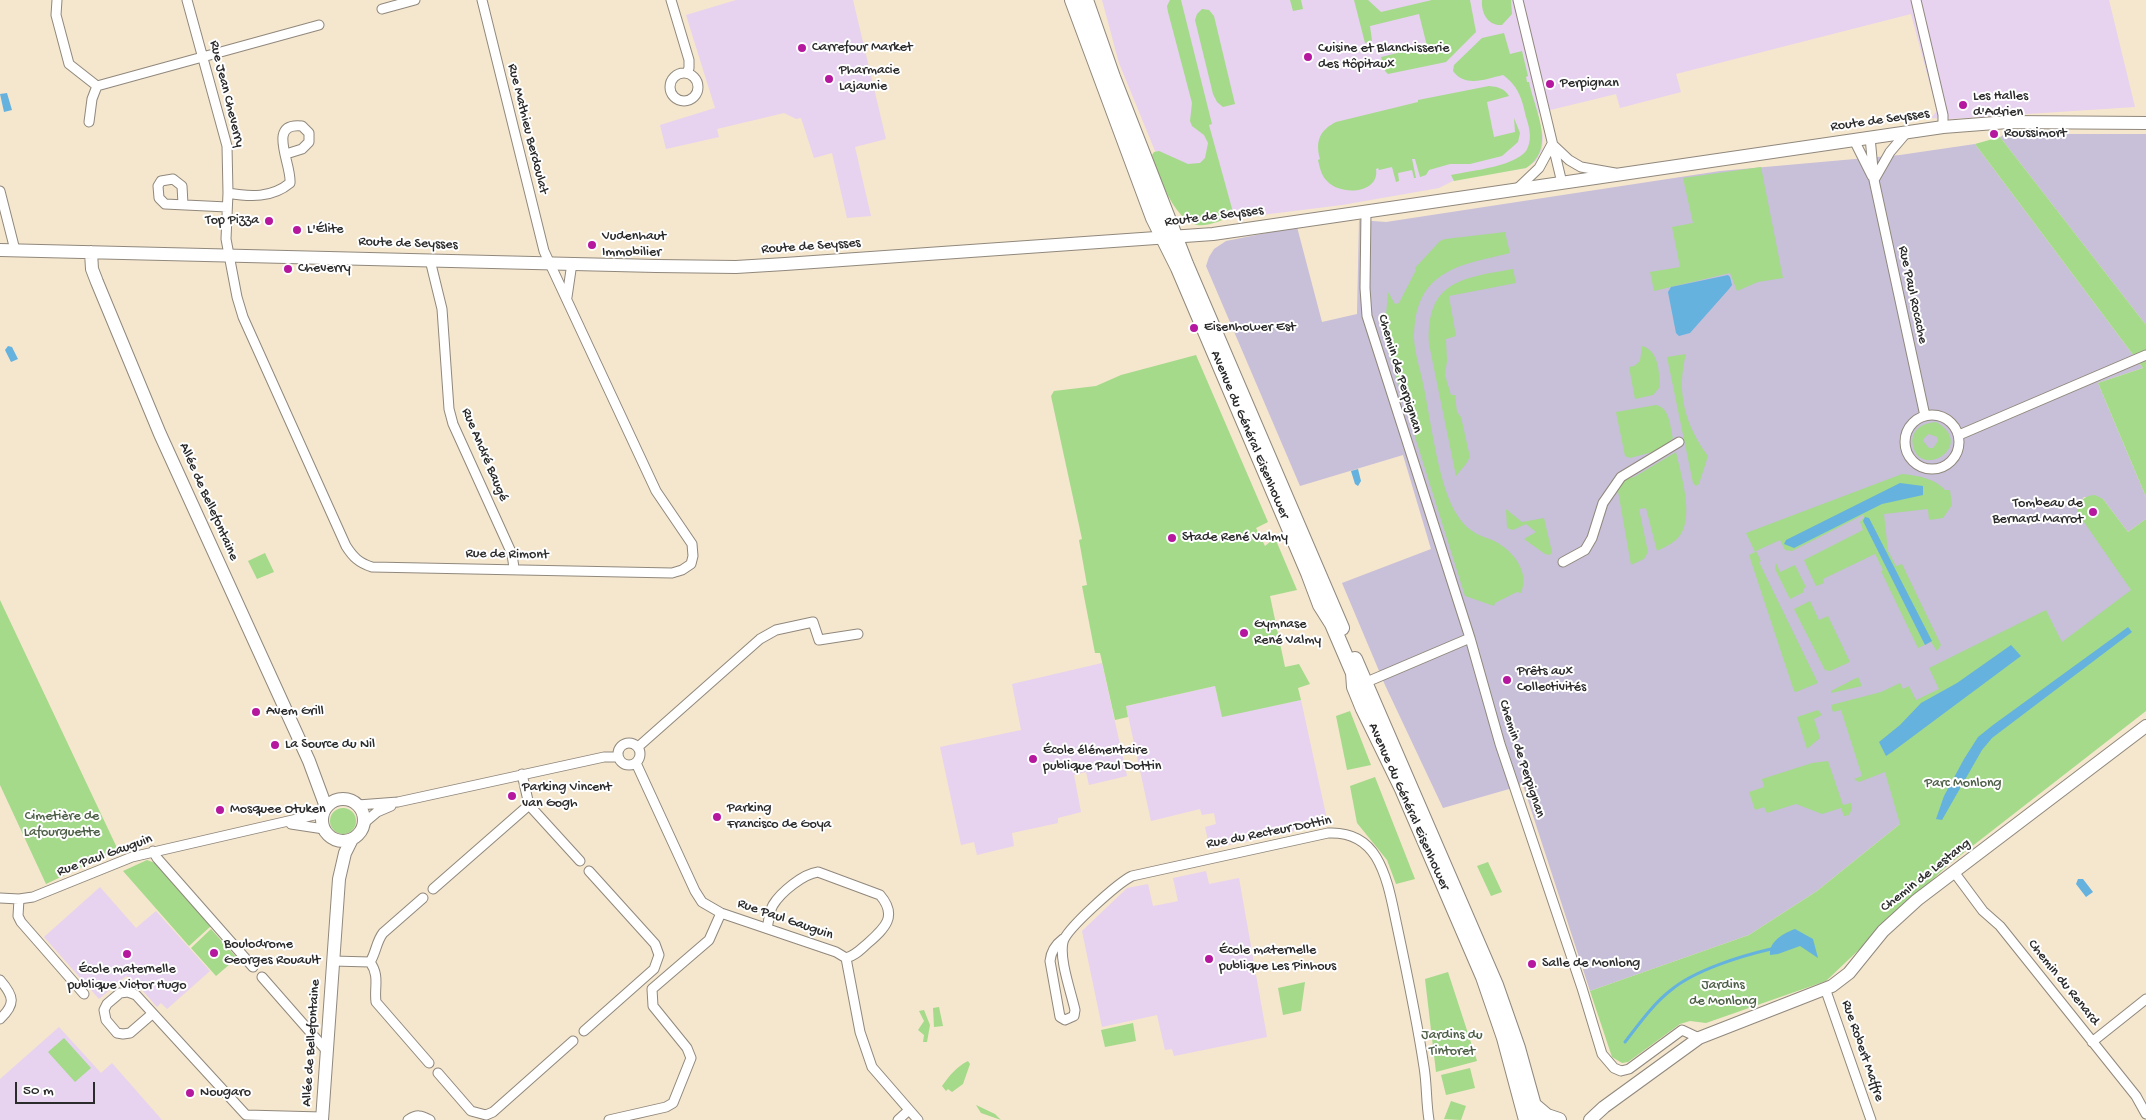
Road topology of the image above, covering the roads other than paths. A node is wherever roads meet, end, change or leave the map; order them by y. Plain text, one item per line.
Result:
1 (57, 0) edge
2 (187, 0) edge
3 (416, 0) edge
4 (482, 0) edge
5 (671, 0) edge
6 (1072, 0) edge
7 (1086, 0) edge
8 (1518, 0) edge
9 (1916, 0) edge
10 (382, 8) dead end
11 (319, 25) dead end
12 (203, 57) junction
13 (686, 73) dead end
14 (97, 86) junction
15 (89, 122) dead end
16 (2146, 123) edge
17 (1943, 127) junction
18 (1907, 132) junction
19 (1870, 137) junction
20 (1854, 140) junction
21 (1552, 144) junction
22 (286, 154) dead end
23 (1620, 175) junction
24 (1874, 180) junction
25 (1562, 183) junction
26 (1516, 190) junction
27 (0, 191) edge
28 (228, 193) junction
29 (183, 204) dead end
30 (227, 207) junction
31 (1366, 211) junction
32 (1170, 239) junction
33 (0, 250) edge
34 (15, 250) junction
35 (91, 252) junction
36 (230, 255) junction
37 (430, 260) junction
38 (549, 263) junction
39 (572, 263) junction
40 (567, 297) junction
41 (2146, 355) edge
42 (1925, 416) junction
43 (1959, 434) junction
44 (1679, 442) dead end
45 (1563, 562) dead end
46 (514, 568) junction
47 (858, 634) dead end
48 (1470, 638) junction
49 (1360, 684) junction
50 (2146, 726) edge
51 (638, 747) junction
52 (618, 757) junction
53 (309, 761) junction
54 (636, 763) junction
55 (522, 774) junction
56 (338, 799) junction
57 (398, 802) junction
58 (358, 805) junction
59 (529, 805) junction
60 (324, 810) junction
61 (278, 823) junction
62 (364, 823) junction
63 (324, 829) junction
64 (334, 839) junction
65 (352, 839) junction
66 (153, 852) junction
67 (580, 861) dead end
68 (589, 871) dead end
69 (1954, 872) junction
70 (339, 879) junction
71 (434, 890) dead end
72 (0, 898) edge
73 (423, 898) dead end
74 (19, 899) junction
75 (721, 913) junction
76 (767, 928) junction
77 (1063, 939) junction
78 (846, 958) junction
79 (333, 961) junction
80 (370, 962) junction
81 (253, 967) dead end
82 (262, 977) dead end
83 (0, 980) edge
84 (1826, 991) junction
85 (84, 994) dead end
86 (2146, 998) edge
87 (152, 1014) junction
88 (0, 1019) edge
89 (584, 1031) dead end
90 (1700, 1038) junction
91 (573, 1040) dead end
92 (2092, 1042) junction
93 (326, 1050) junction
94 (429, 1063) dead end
95 (438, 1073) dead end
96 (1534, 1105) junction
97 (909, 1110) junction
98 (2146, 1114) edge
99 (322, 1118) edge
100 (1589, 1118) edge
101 (408, 1120) edge
102 (430, 1120) edge
103 (610, 1120) edge
104 (898, 1120) edge
105 (918, 1120) edge
106 (1429, 1120) edge
107 (1526, 1120) edge
108 (1538, 1120) edge
109 (1559, 1120) edge
110 (1871, 1120) edge

1 - 14 street
2 - 12 street, Rue Jean Cheverry
3 - 10 street
4 - 38 street, Rue Mathieu Berdoulat
5 - 13 street
6 - 32 main road, Avenue du Général Eisenhower
7 - 32 main road, Avenue du Général Eisenhower
8 - 21 street
9 - 17 street
11 - 12 street
12 - 14 street
12 - 28 street, Rue Jean Cheverry
14 - 15 street
16 - 17 main road, Route de Seysses
17 - 18 main road, Route de Seysses
18 - 19 main road, Route de Seysses
18 - 24 street
19 - 20 main road, Route de Seysses
19 - 24 street, Rue Paul Rocache
20 - 23 main road, Route de Seysses
20 - 24 street, Rue Paul Rocache
21 - 23 street, Route de Seysses
21 - 25 street
21 - 26 street
22 - 28 street
23 - 25 main road, Route de Seysses
24 - 42 street, Rue Paul Rocache
25 - 26 main road, Route de Seysses
26 - 31 main road, Route de Seysses
27 - 34 street
28 - 30 street, Rue Jean Cheverry
29 - 30 street
30 - 36 street, Rue Jean Cheverry
31 - 32 main road, Route de Seysses
31 - 48 street, Chemin de Perpignan
32 - 39 main road, Route de Seysses
32 - 49 main road, Avenue du Général Eisenhower
33 - 34 main road, Route de Seysses
34 - 35 main road, Route de Seysses
35 - 36 main road, Route de Seysses
35 - 53 main road, Allée de Bellefontaine
36 - 37 main road, Route de Seysses
36 - 46 street, Rue de Rimont
37 - 38 main road, Route de Seysses
37 - 46 street, Rue André Baugé
38 - 39 main road, Route de Seysses
38 - 40 street, Rue de Rimont
39 - 40 street
40 - 46 street, Rue de Rimont
41 - 43 street
42 - 43 street
42 - 43 street
44 - 45 street
47 - 51 street
48 - 49 street
48 - 90 street, Chemin de Perpignan
49 - 96 main road, Avenue du Général Eisenhower
49 - 107 main road, Avenue du Général Eisenhower
50 - 69 main road, Chemin de Lestang
51 - 52 street
51 - 54 street
52 - 54 street
52 - 55 street
53 - 56 main road, Allée de Bellefontaine
53 - 60 main road, Allée de Bellefontaine
54 - 75 street, Rue Paul Gauguin
55 - 57 street
55 - 59 street
56 - 58 main road
56 - 60 main road
57 - 58 street
57 - 62 street
58 - 62 main road
59 - 67 street
59 - 71 street
60 - 61 street, Rue Paul Gauguin
60 - 63 main road
61 - 63 street, Rue Paul Gauguin
61 - 66 street, Rue Paul Gauguin
62 - 65 main road
63 - 64 main road
64 - 65 main road
64 - 70 main road, Allée de Bellefontaine
65 - 70 main road, Allée de Bellefontaine
66 - 74 street, Rue Paul Gauguin
66 - 81 street
68 - 89 street
69 - 84 main road, Chemin de Lestang
69 - 92 street, Chemin du Renard
70 - 79 main road, Allée de Bellefontaine
72 - 74 street, Rue Paul Gauguin
73 - 80 street
74 - 85 street
75 - 76 street, Rue Paul Gauguin
75 - 103 street
76 - 78 street, Rue Paul Gauguin
76 - 78 street
77 - 77 street, Rue du Recteur Dottin
77 - 106 street, Rue du Recteur Dottin
78 - 97 street
79 - 80 street
79 - 93 main road, Allée de Bellefontaine
80 - 94 street
82 - 93 street
83 - 88 street
84 - 90 main road, Chemin de Lestang
84 - 110 street, Rue Robert Maffre
86 - 92 street
87 - 87 street
87 - 99 street
90 - 100 main road, Chemin de Lestang
91 - 95 street
92 - 98 street, Chemin du Renard
93 - 99 main road, Allée de Bellefontaine
96 - 108 main road, Avenue du Général Eisenhower
96 - 109 main road
97 - 104 street
97 - 105 street
101 - 102 street

